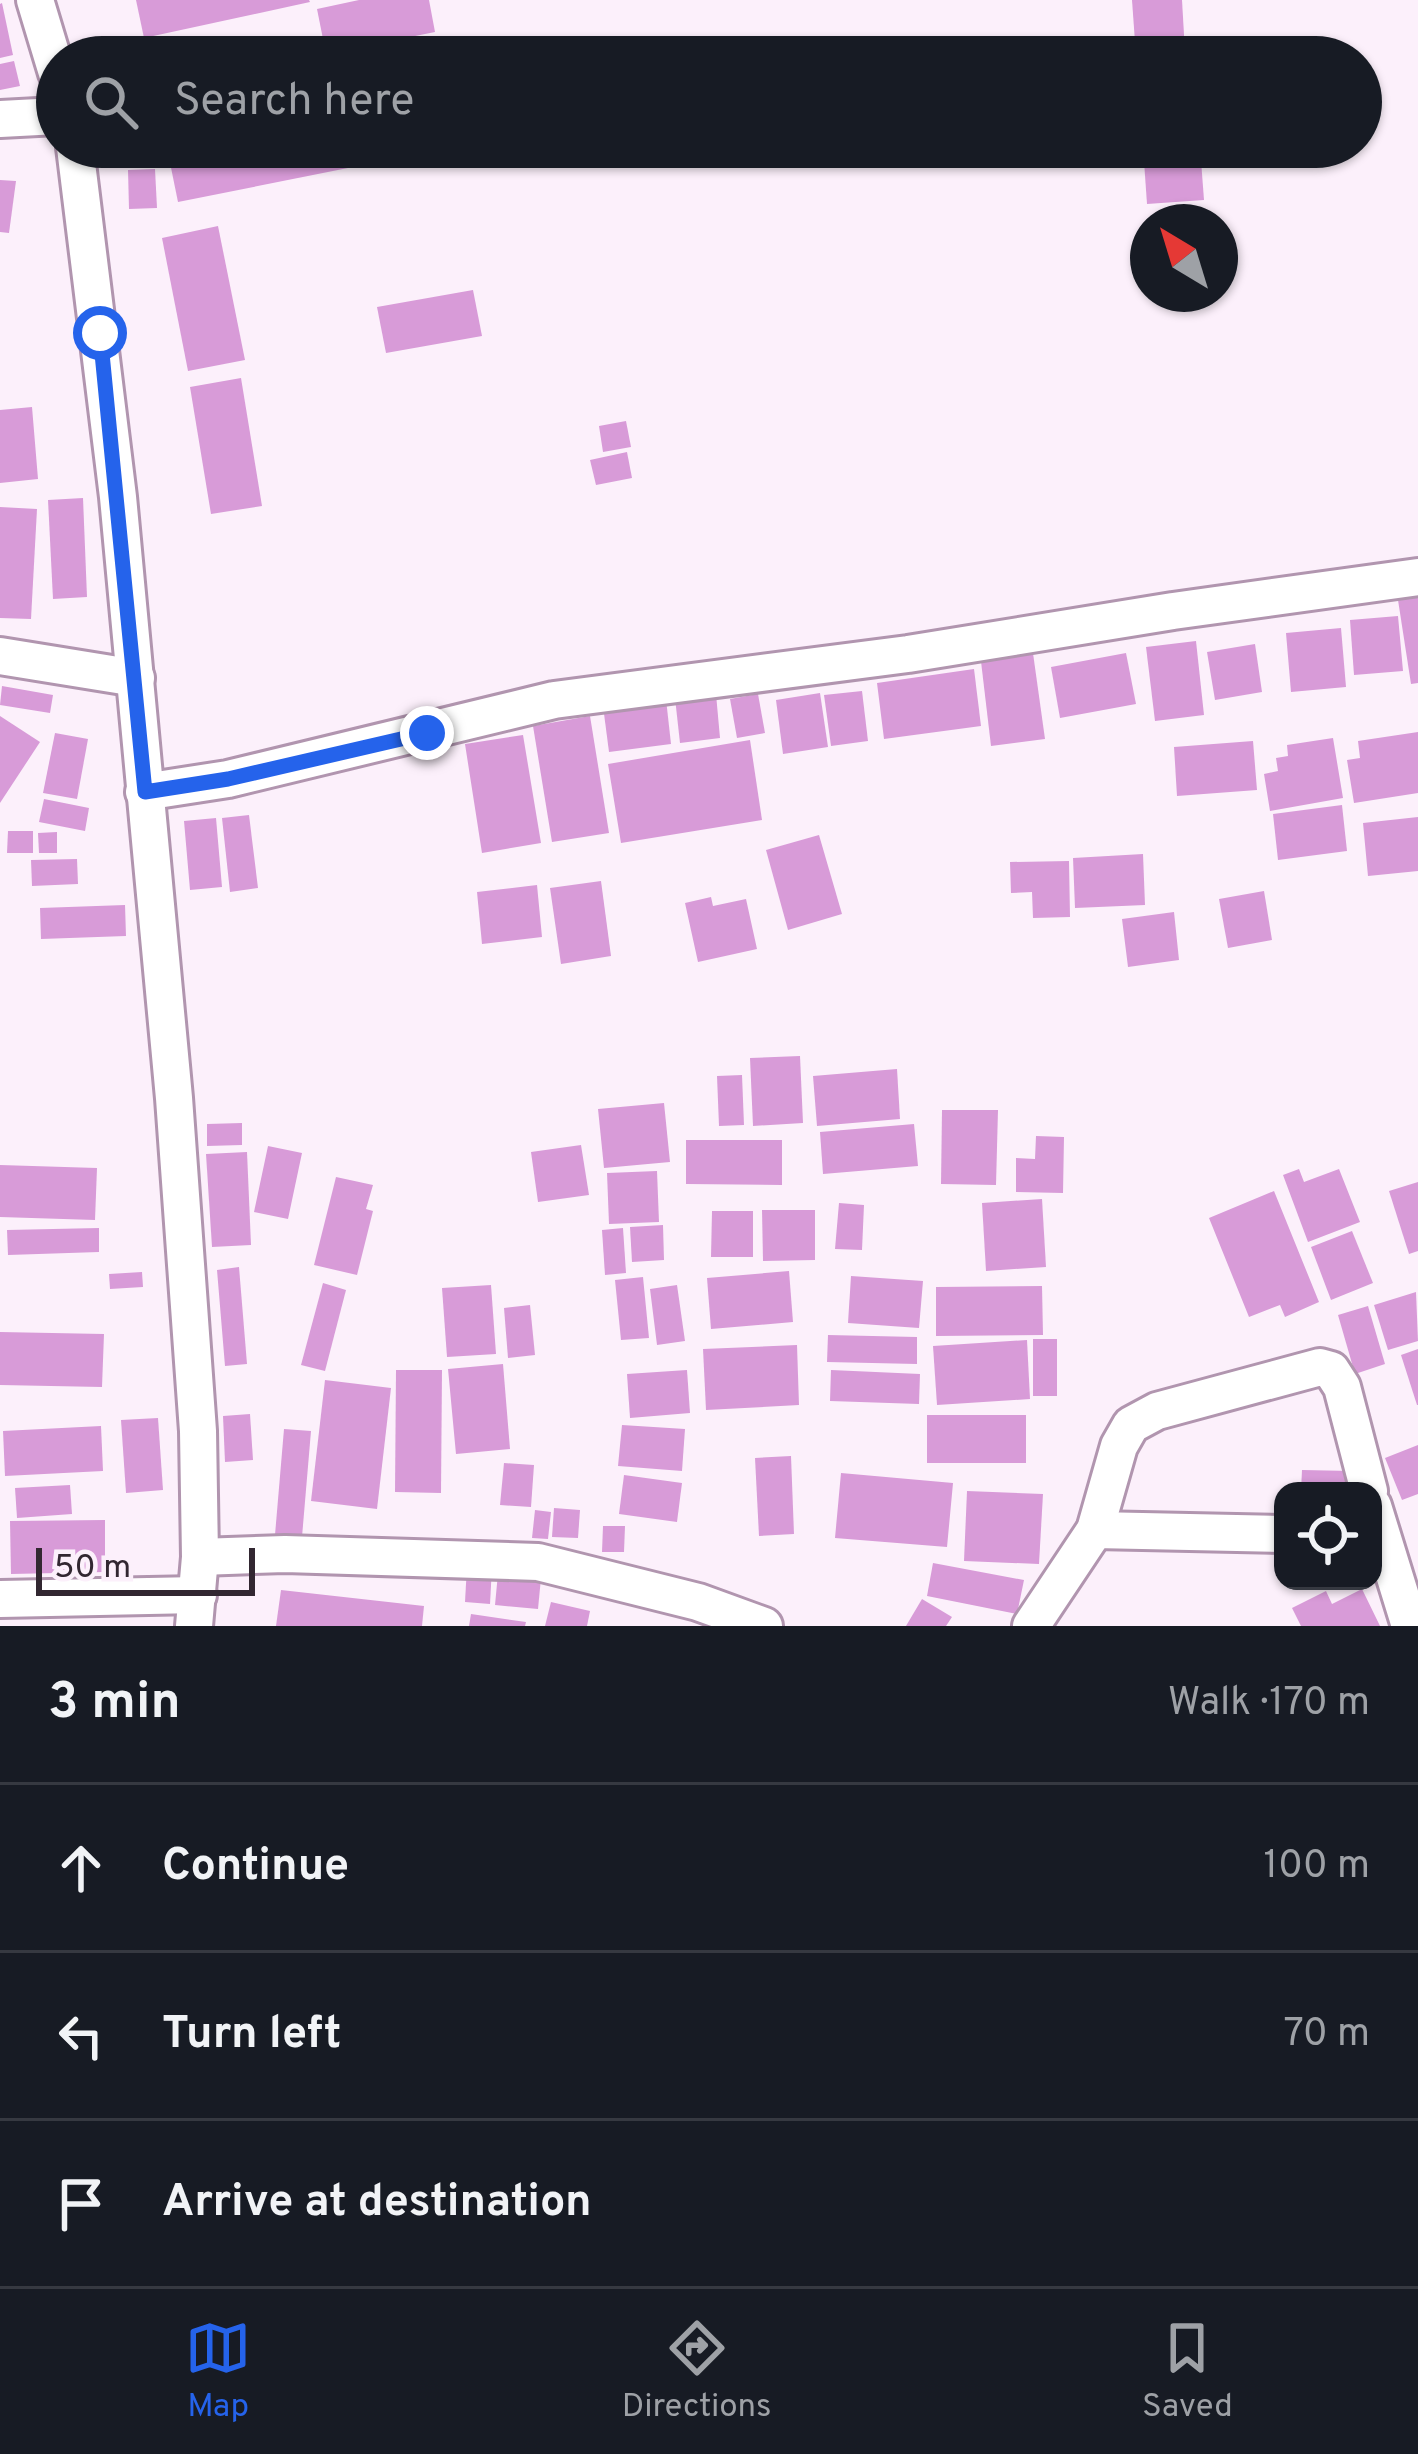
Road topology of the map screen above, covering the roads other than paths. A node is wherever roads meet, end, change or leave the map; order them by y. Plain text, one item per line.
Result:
1 (35, 0) edge
2 (46, 36) edge
3 (36, 117) edge
4 (0, 119) edge
5 (78, 168) edge
6 (1418, 577) edge
7 (0, 656) edge
8 (136, 677) junction
9 (145, 792) junction
10 (1367, 1482) edge
11 (1095, 1530) junction
12 (1274, 1534) edge
13 (1382, 1544) edge
14 (200, 1557) junction
15 (0, 1599) edge
16 (196, 1610) edge
17 (764, 1626) edge
18 (1030, 1626) edge
19 (1410, 1626) edge

1 - 2 street
3 - 4 street
5 - 8 street
6 - 9 street
7 - 8 street
8 - 9 street
9 - 14 street
10 - 11 street
11 - 12 street
11 - 18 street
13 - 19 street
14 - 16 street
14 - 17 street
15 - 16 street

